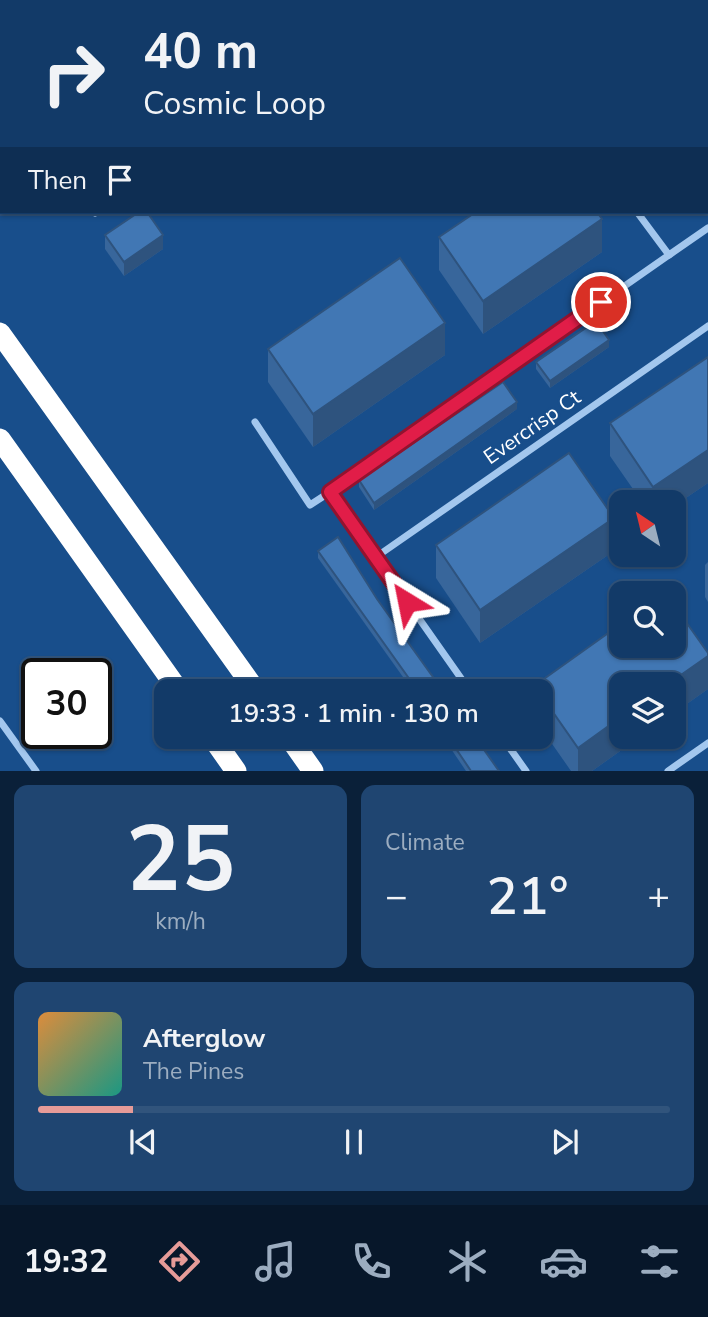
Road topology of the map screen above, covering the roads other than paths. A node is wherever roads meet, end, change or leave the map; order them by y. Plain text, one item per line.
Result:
1 (638, 214) edge
2 (708, 228) edge
3 (669, 255) junction
4 (708, 326) edge
5 (0, 333) edge
6 (255, 422) dead end
7 (0, 439) edge
8 (330, 492) junction
9 (376, 557) junction
10 (170, 679) edge
11 (247, 679) edge
12 (462, 679) edge
13 (0, 721) edge
14 (708, 743) edge
15 (220, 749) edge
16 (297, 749) edge
17 (510, 749) edge
18 (36, 771) edge
19 (236, 771) edge
20 (313, 771) edge
21 (526, 771) edge
22 (667, 771) edge

1 - 3 street
2 - 3 street
3 - 8 street
4 - 9 street, Evercrisp Ct
5 - 11 highway
6 - 8 street
7 - 10 highway
8 - 9 street
9 - 12 street
13 - 18 street
14 - 22 street
15 - 19 highway
16 - 20 highway
17 - 21 street

